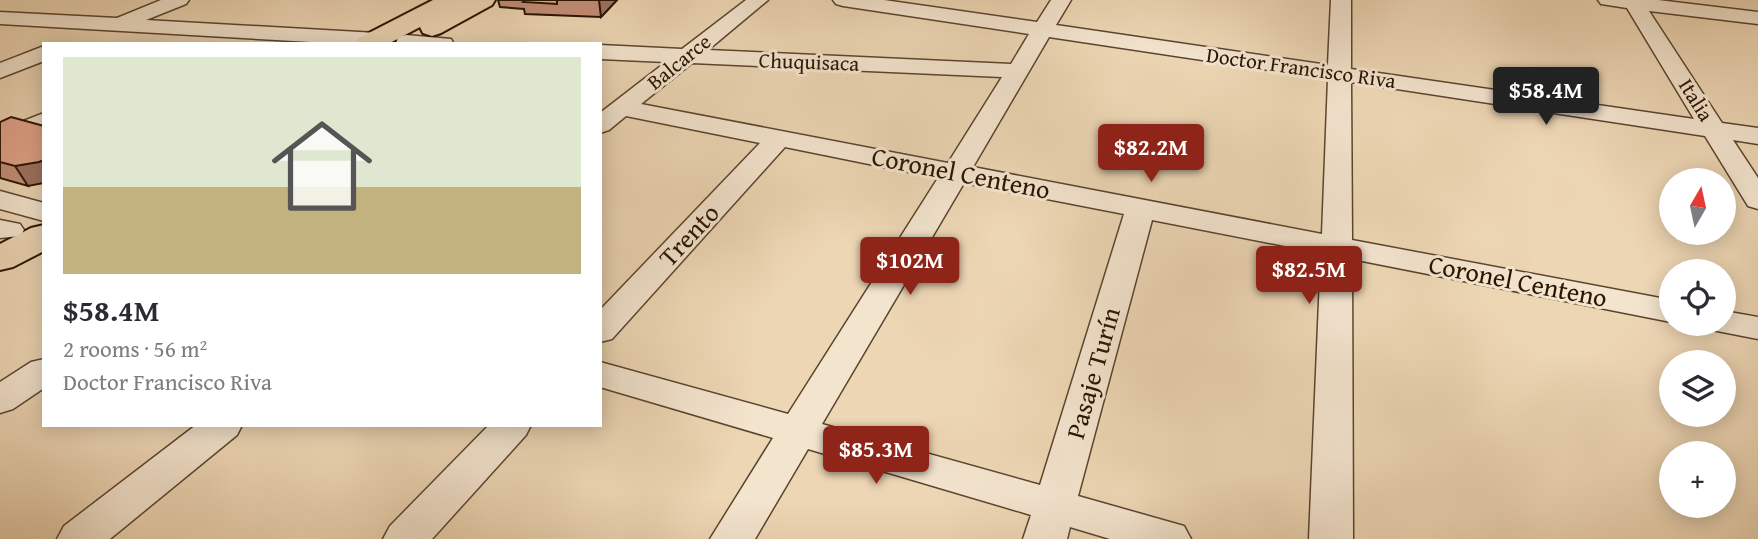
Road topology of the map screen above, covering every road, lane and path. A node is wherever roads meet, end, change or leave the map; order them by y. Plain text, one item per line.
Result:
1 (179, 0) edge
2 (452, 0) edge
3 (483, 0) edge
4 (758, 0) edge
5 (843, 0) edge
6 (1061, 0) edge
7 (1341, 0) edge
8 (1608, 0) edge
9 (1633, 2) edge
10 (92, 3) dead end
11 (145, 13) junction
12 (0, 18) edge
13 (1758, 18) edge
14 (117, 24) junction
15 (1042, 29) junction
16 (238, 32) junction
17 (73, 42) edge
18 (216, 42) edge
19 (389, 42) edge
20 (602, 52) edge
21 (42, 55) edge
22 (684, 57) junction
23 (0, 71) edge
24 (1018, 71) junction
25 (1341, 74) junction
26 (611, 116) edge
27 (42, 121) edge
28 (1714, 129) junction
29 (1758, 136) edge
30 (778, 139) junction
31 (0, 140) edge
32 (955, 171) junction
33 (1758, 200) edge
34 (1141, 207) junction
35 (42, 213) edge
36 (9, 231) edge
37 (1337, 246) junction
38 (1659, 310) edge
39 (1736, 324) edge
40 (1758, 328) edge
41 (602, 329) edge
42 (42, 372) edge
43 (602, 375) edge
44 (0, 400) edge
45 (220, 427) edge
46 (510, 427) edge
47 (798, 431) junction
48 (1050, 522) edge
49 (79, 539) edge
50 (405, 539) edge
51 (732, 539) edge
52 (1169, 539) edge
53 (1331, 539) edge

1 - 11 street
2 - 19 main road
3 - 19 main road
4 - 22 street, Balcarce
5 - 15 street, Doctor Francisco Riva
6 - 15 street
7 - 25 street
8 - 9 street
9 - 13 street
9 - 28 street, Italia
10 - 11 street
11 - 14 street
11 - 16 street
12 - 14 street
14 - 16 street
14 - 17 street
15 - 24 street
15 - 25 street, Doctor Francisco Riva
16 - 18 street
16 - 19 street
20 - 22 street, Chuquisaca
21 - 23 street
22 - 24 street, Chuquisaca
22 - 26 street, Balcarce
24 - 32 street
25 - 28 street, Doctor Francisco Riva
25 - 37 street
26 - 30 street, Coronel Centeno
27 - 31 street
28 - 29 street, Doctor Francisco Riva
28 - 33 street, Italia
30 - 32 street, Coronel Centeno
30 - 41 street, Trento
32 - 34 street, Coronel Centeno
32 - 47 street
34 - 37 street, Coronel Centeno
34 - 48 street, Pasaje Turín
35 - 36 main road
37 - 38 street, Coronel Centeno
37 - 53 street
39 - 40 street
42 - 44 street
43 - 47 street
45 - 49 street
46 - 50 street
47 - 48 street
47 - 51 street
48 - 52 street

